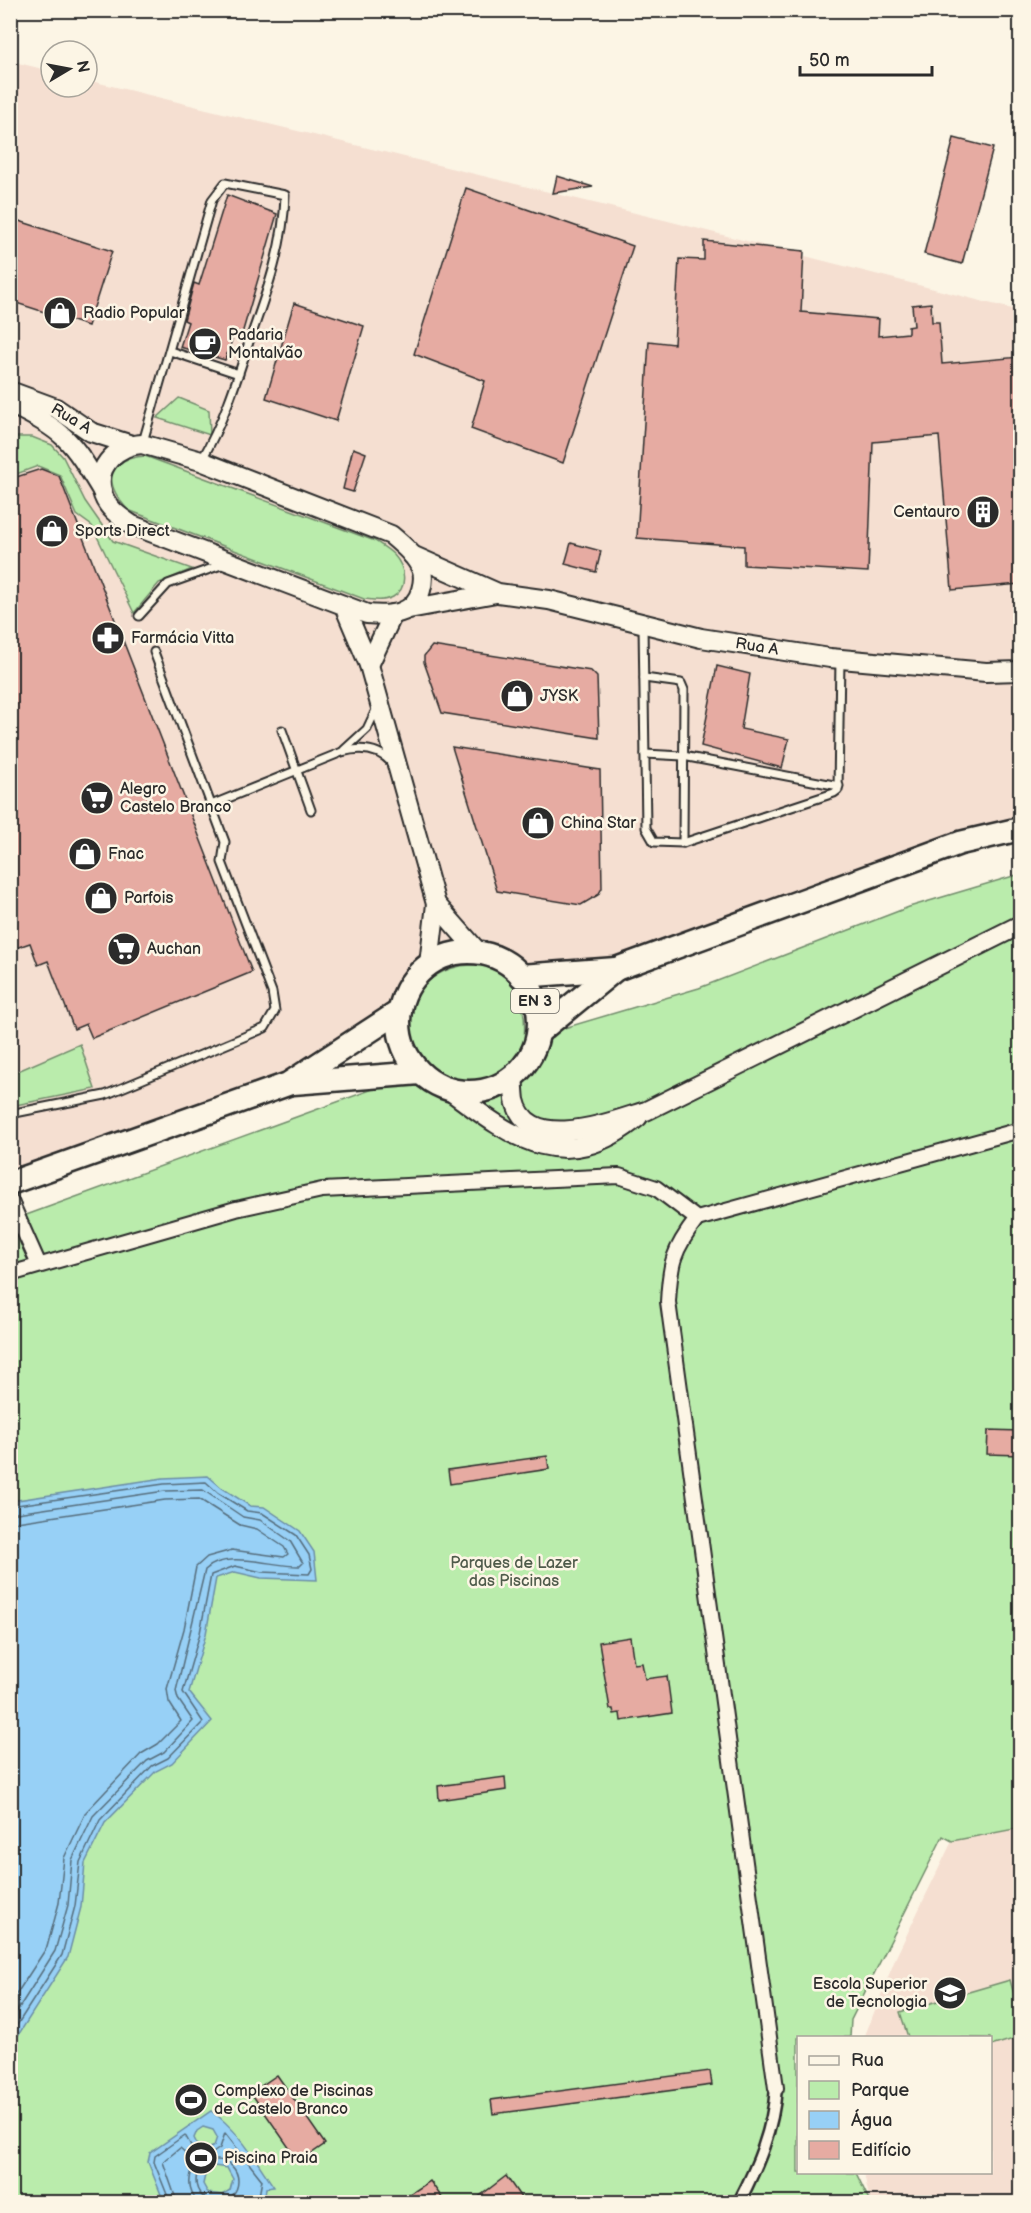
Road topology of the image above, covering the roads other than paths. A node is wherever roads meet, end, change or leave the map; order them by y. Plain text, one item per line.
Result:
1 (170, 351) junction
2 (238, 374) junction
3 (10, 391) edge
4 (14, 410) edge
5 (137, 444) junction
6 (201, 461) junction
7 (102, 491) junction
8 (412, 555) junction
9 (228, 562) junction
10 (498, 592) junction
11 (344, 606) junction
12 (401, 612) junction
13 (139, 616) dead end
14 (643, 624) junction
15 (154, 652) dead end
16 (840, 659) junction
17 (369, 664) junction
18 (1020, 671) edge
19 (644, 678) junction
20 (379, 700) junction
21 (282, 730) dead end
22 (342, 752) junction
23 (645, 754) junction
24 (683, 756) junction
25 (398, 770) junction
26 (297, 771) junction
27 (839, 786) junction
28 (211, 805) junction
29 (312, 810) dead end
30 (1020, 829) edge
31 (683, 843) junction
32 (436, 904) junction
33 (1020, 925) edge
34 (479, 953) junction
35 (429, 964) junction
36 (616, 969) junction
37 (521, 976) junction
38 (400, 1011) junction
39 (538, 1032) junction
40 (420, 1073) junction
41 (513, 1077) junction
42 (288, 1084) junction
43 (448, 1090) junction
44 (646, 1111) junction
45 (10, 1114) edge
46 (1020, 1131) edge
47 (11, 1193) edge
48 (697, 1219) junction
49 (39, 1265) junction
50 (10, 1274) edge
51 (776, 2088) joint
52 (739, 2202) edge

1 - 2 lane
1 - 2 lane
1 - 5 lane
2 - 6 lane
3 - 5 street, Rua A
4 - 7 street, Rua A
5 - 6 street, Rua A
5 - 7 street
6 - 8 street, Rua A
7 - 9 street, Rua A
8 - 10 street, Rua A
8 - 12 street
9 - 11 street, Rua A
9 - 13 lane
10 - 12 street, Rua A
10 - 14 street, Rua A
11 - 12 street, Rua A
11 - 17 street
12 - 17 street
14 - 16 street, Rua A
14 - 19 lane
15 - 28 lane
16 - 18 street, Rua A
16 - 27 lane
17 - 20 street
19 - 23 lane
19 - 24 lane
20 - 22 lane
20 - 25 street
21 - 26 lane
22 - 25 lane
22 - 26 lane
23 - 24 lane
23 - 31 lane
24 - 27 lane
24 - 31 lane
25 - 32 street
26 - 28 lane
26 - 29 lane
27 - 31 lane
28 - 45 lane
30 - 36 main road, EN 3
32 - 34 street
32 - 35 street
33 - 44 street
34 - 35 main road, EN 3
34 - 37 main road, EN 3
35 - 38 main road, EN 3
36 - 37 main road, EN 3
36 - 39 main road, EN 3
37 - 39 main road, EN 3
38 - 40 main road, EN 3
38 - 42 main road
39 - 41 main road, EN 3
40 - 42 main road
40 - 43 main road, EN 3
41 - 43 main road, EN 3
41 - 44 street
42 - 47 main road
43 - 44 street
46 - 48 street
47 - 49 street
48 - 49 street
48 - 51 street
49 - 50 street
51 - 52 street

